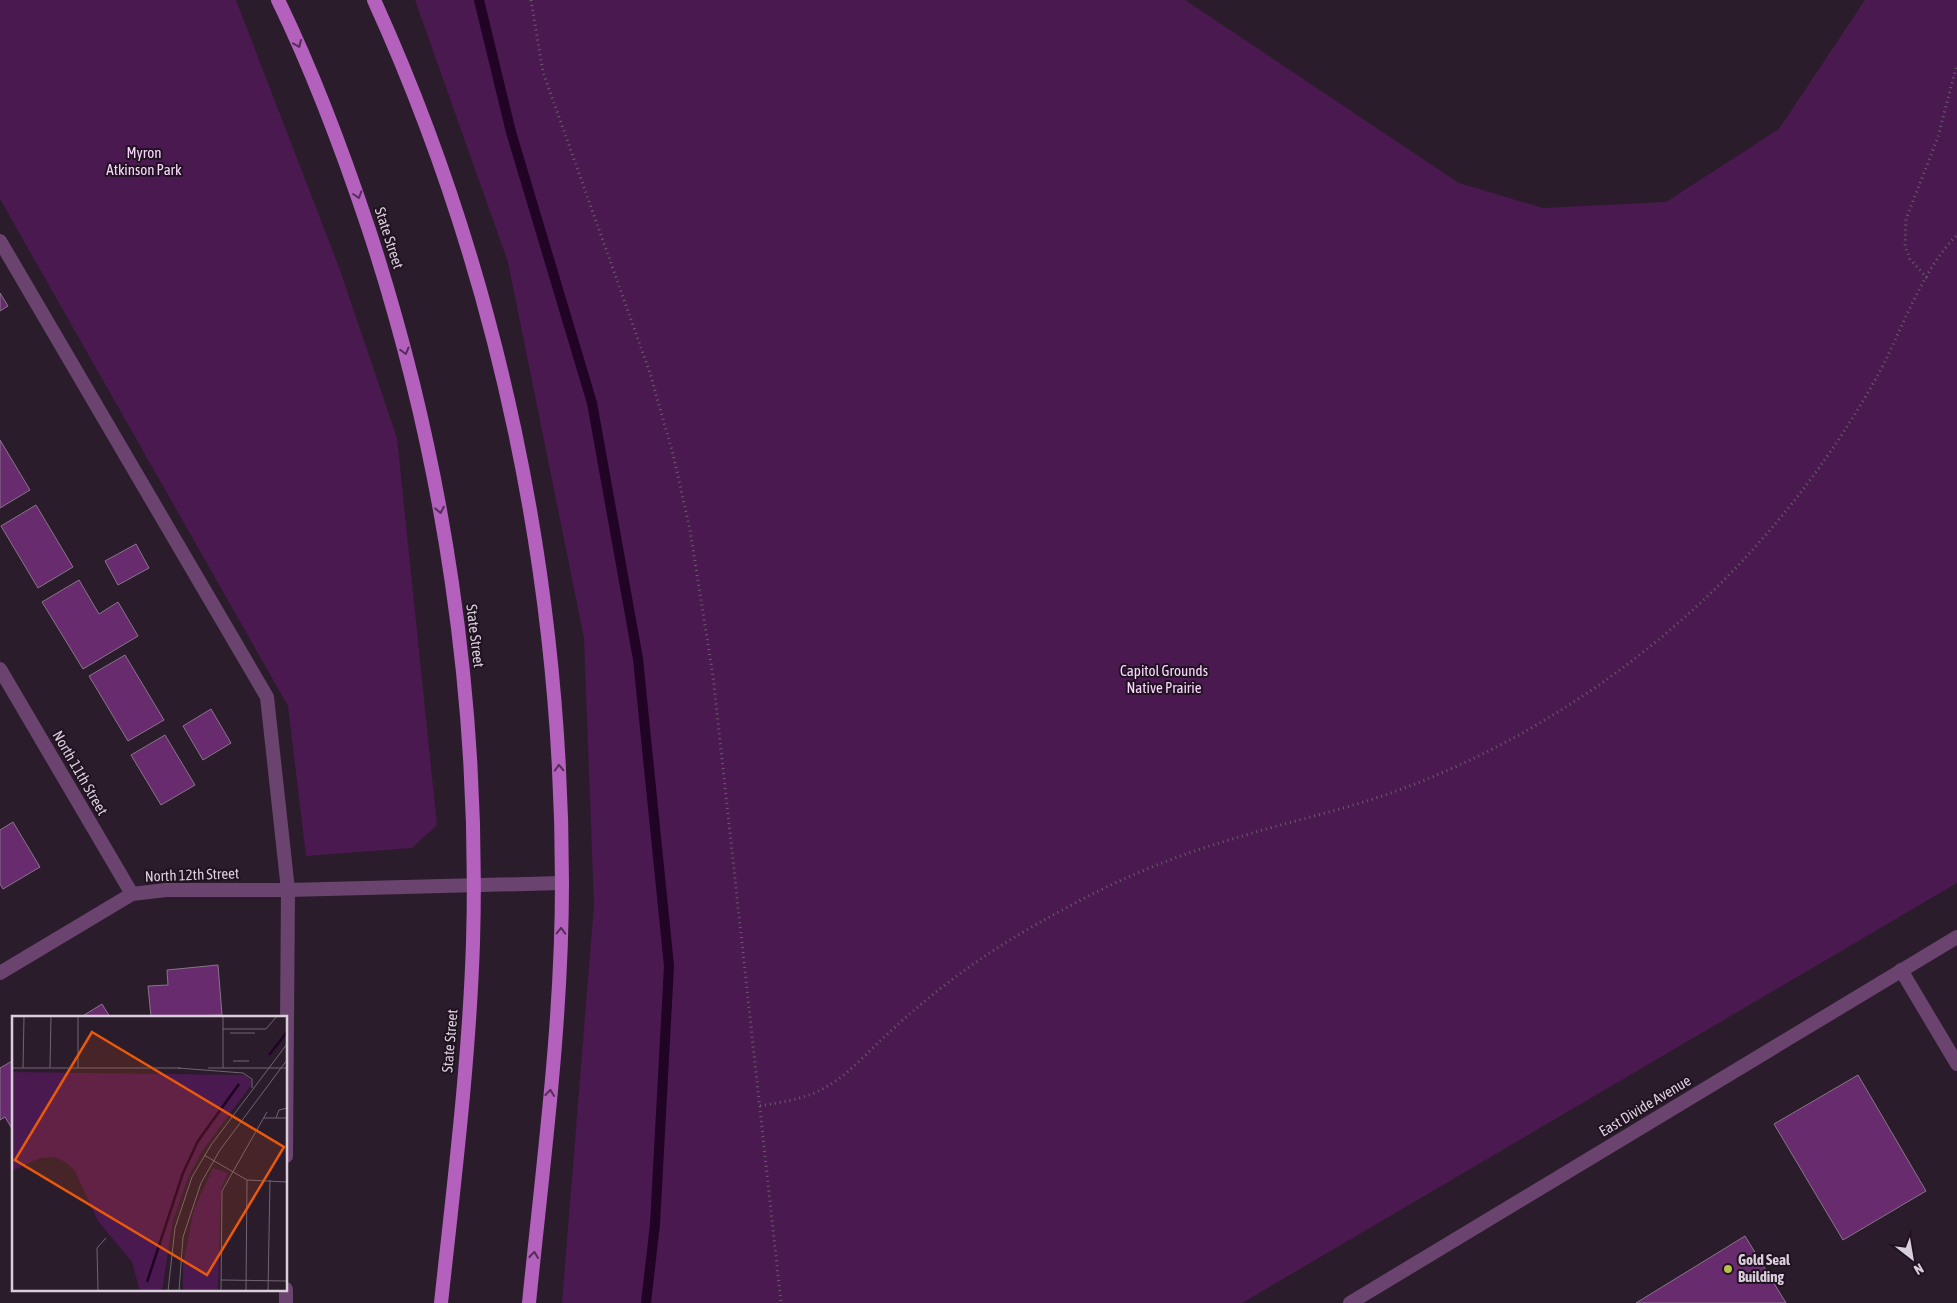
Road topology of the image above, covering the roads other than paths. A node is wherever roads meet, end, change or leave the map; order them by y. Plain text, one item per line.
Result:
1 (278, 0) edge
2 (374, 0) edge
3 (0, 241) edge
4 (0, 669) edge
5 (562, 883) junction
6 (473, 884) junction
7 (288, 890) junction
8 (132, 894) junction
9 (1957, 937) edge
10 (1901, 970) junction
11 (0, 973) edge
12 (287, 1016) edge
13 (1957, 1064) edge
14 (286, 1290) edge
15 (286, 1303) edge
16 (441, 1303) edge
17 (529, 1303) edge
18 (1350, 1303) edge

1 -> 6 main road, State Street
5 -> 2 main road
3 - 7 street
4 - 8 street, North 11th Street
5 - 6 street, North 12th Street
17 -> 5 main road
6 - 7 street, North 12th Street
6 - 16 main road, State Street
7 - 8 street, North 12th Street
7 - 12 street
8 - 11 street, North 12th Street
9 - 10 street, East Divide Avenue
10 - 13 street
10 - 18 street, East Divide Avenue
14 - 15 street

